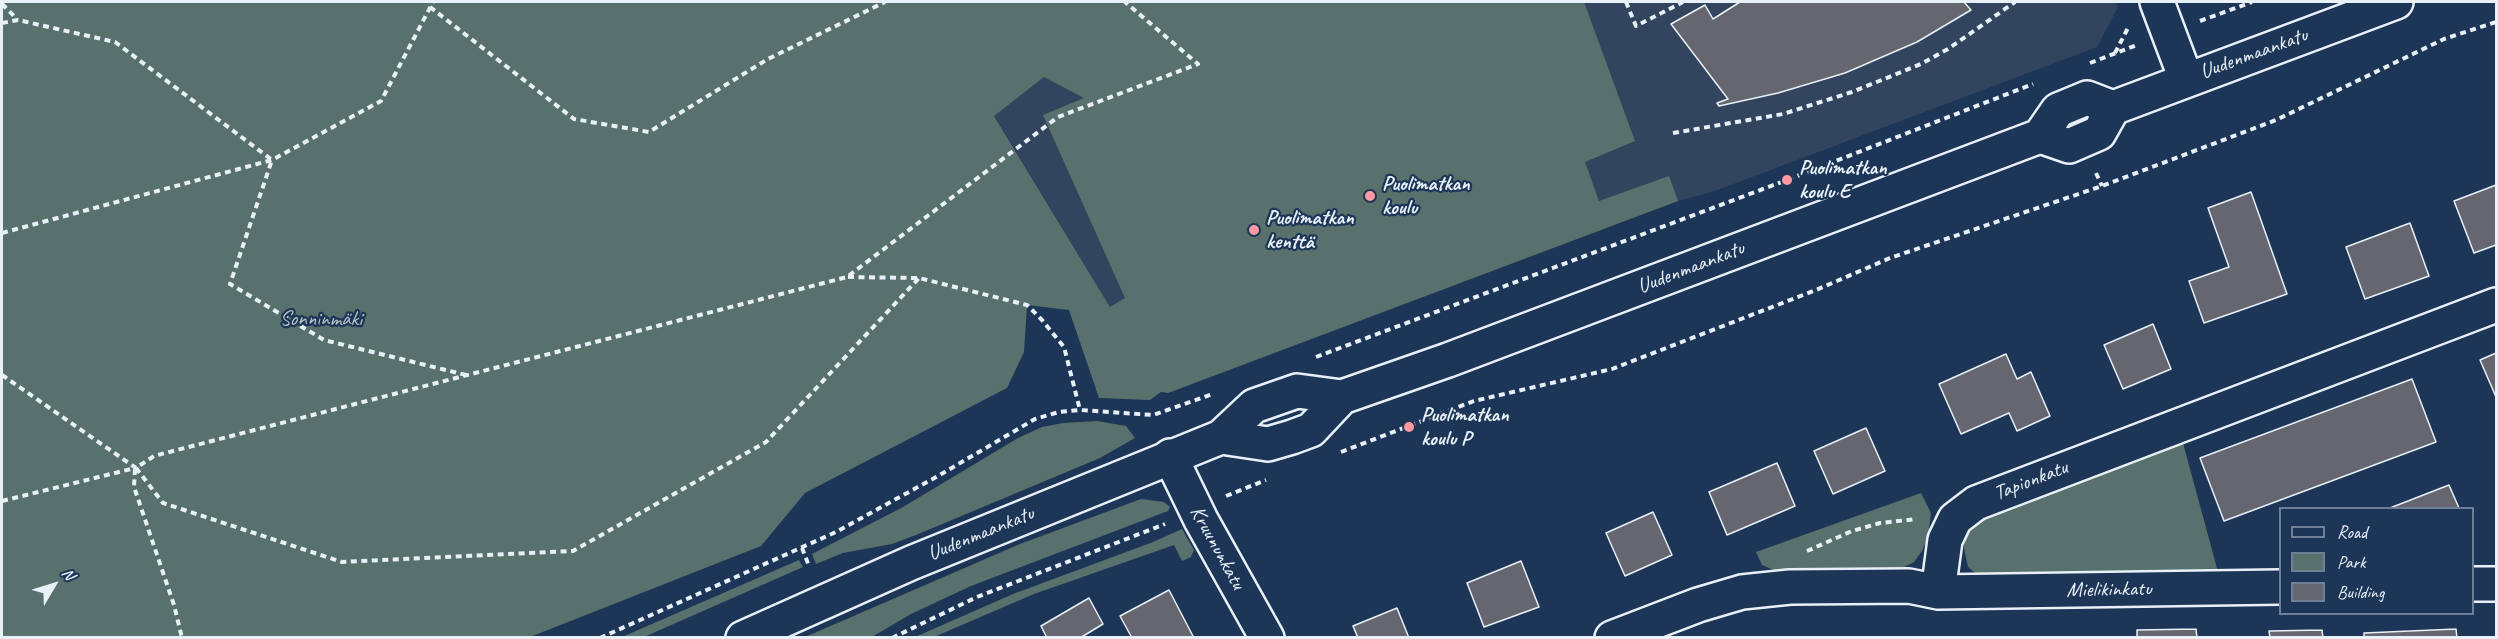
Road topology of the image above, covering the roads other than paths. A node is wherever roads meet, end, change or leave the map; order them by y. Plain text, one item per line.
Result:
1 (2396, 2) edge
2 (2145, 10) edge
3 (2186, 79) junction
4 (2496, 305) edge
5 (1170, 456) junction
6 (2474, 584) edge
7 (2496, 584) edge
8 (2279, 587) edge
9 (1938, 592) junction
10 (743, 638) edge
11 (1267, 638) edge
12 (1612, 638) edge

1 - 3 main road, Uudenmaankatu
2 - 3 main road
3 - 5 main road, Uudenmaankatu
4 - 9 main road, Tapionkatu
5 - 10 main road, Uudenmaankatu
5 - 11 main road, Kruununkatu
6 - 7 main road
8 - 9 main road, Mielikinkatu
9 - 12 main road

